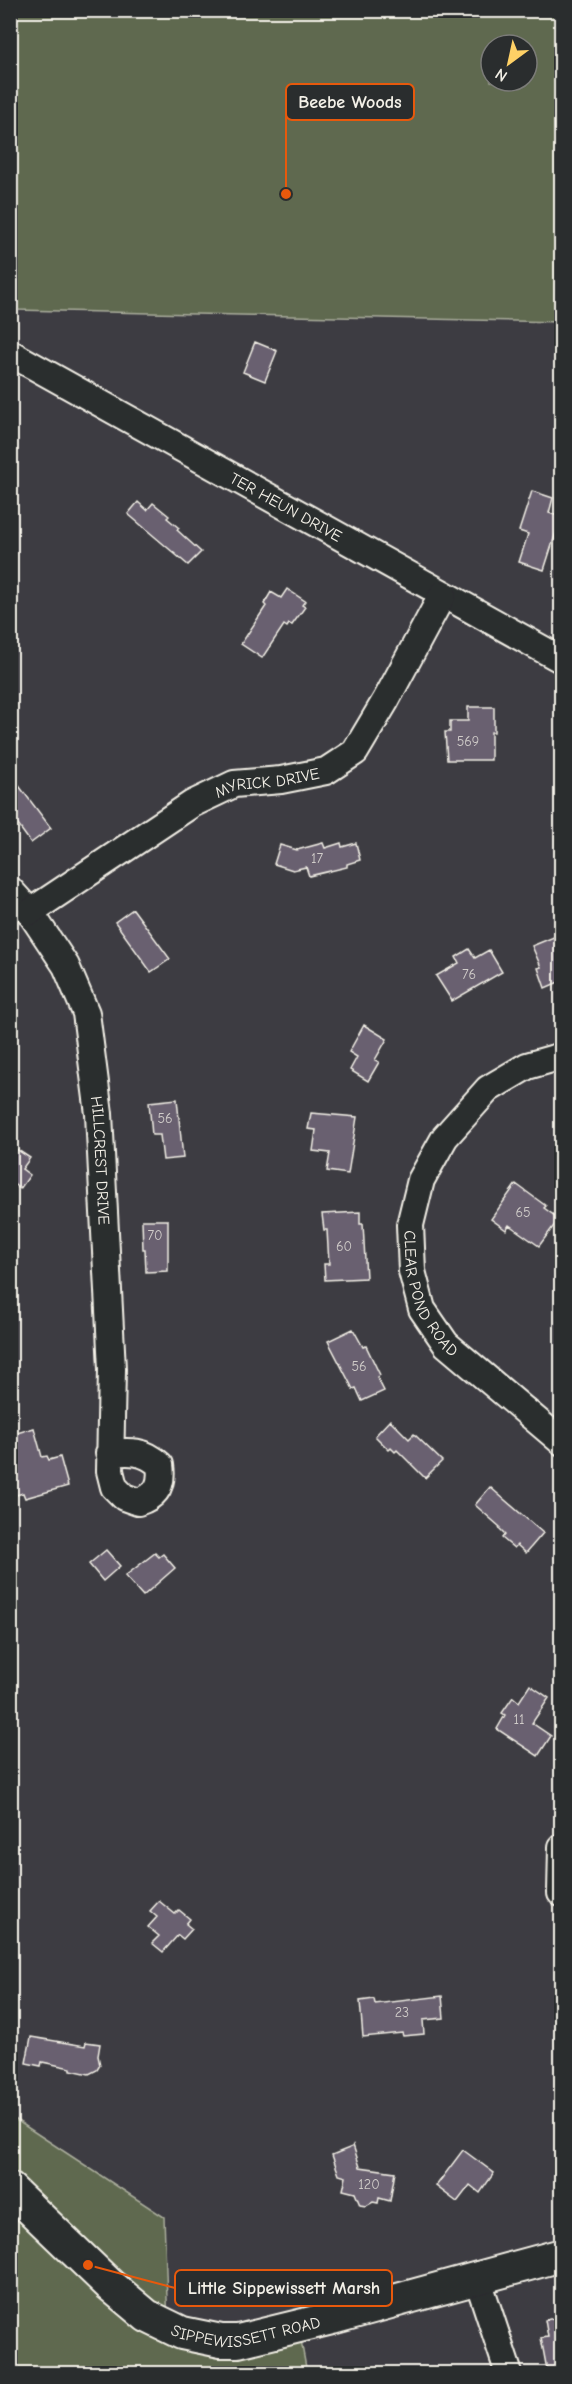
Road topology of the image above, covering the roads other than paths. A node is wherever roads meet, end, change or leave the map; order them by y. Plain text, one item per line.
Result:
1 (10, 353) edge
2 (443, 594) junction
3 (561, 660) edge
4 (10, 890) edge
5 (30, 912) junction
6 (561, 1056) edge
7 (561, 1442) edge
8 (109, 1453) dead end
9 (561, 1847) edge
10 (561, 1893) edge
11 (10, 2189) edge
12 (561, 2255) edge
13 (477, 2277) junction
14 (509, 2373) edge

1 - 2 street, TER HEUN DRIVE
2 - 3 street, TER HEUN DRIVE
2 - 5 street, MYRICK DRIVE
4 - 5 street, HILLCREST DRIVE
5 - 8 street, HILLCREST DRIVE
6 - 7 street, CLEAR POND ROAD
9 - 10 street
11 - 13 main road, SIPPEWISSETT ROAD
12 - 13 main road, SIPPEWISSETT ROAD
13 - 14 street

